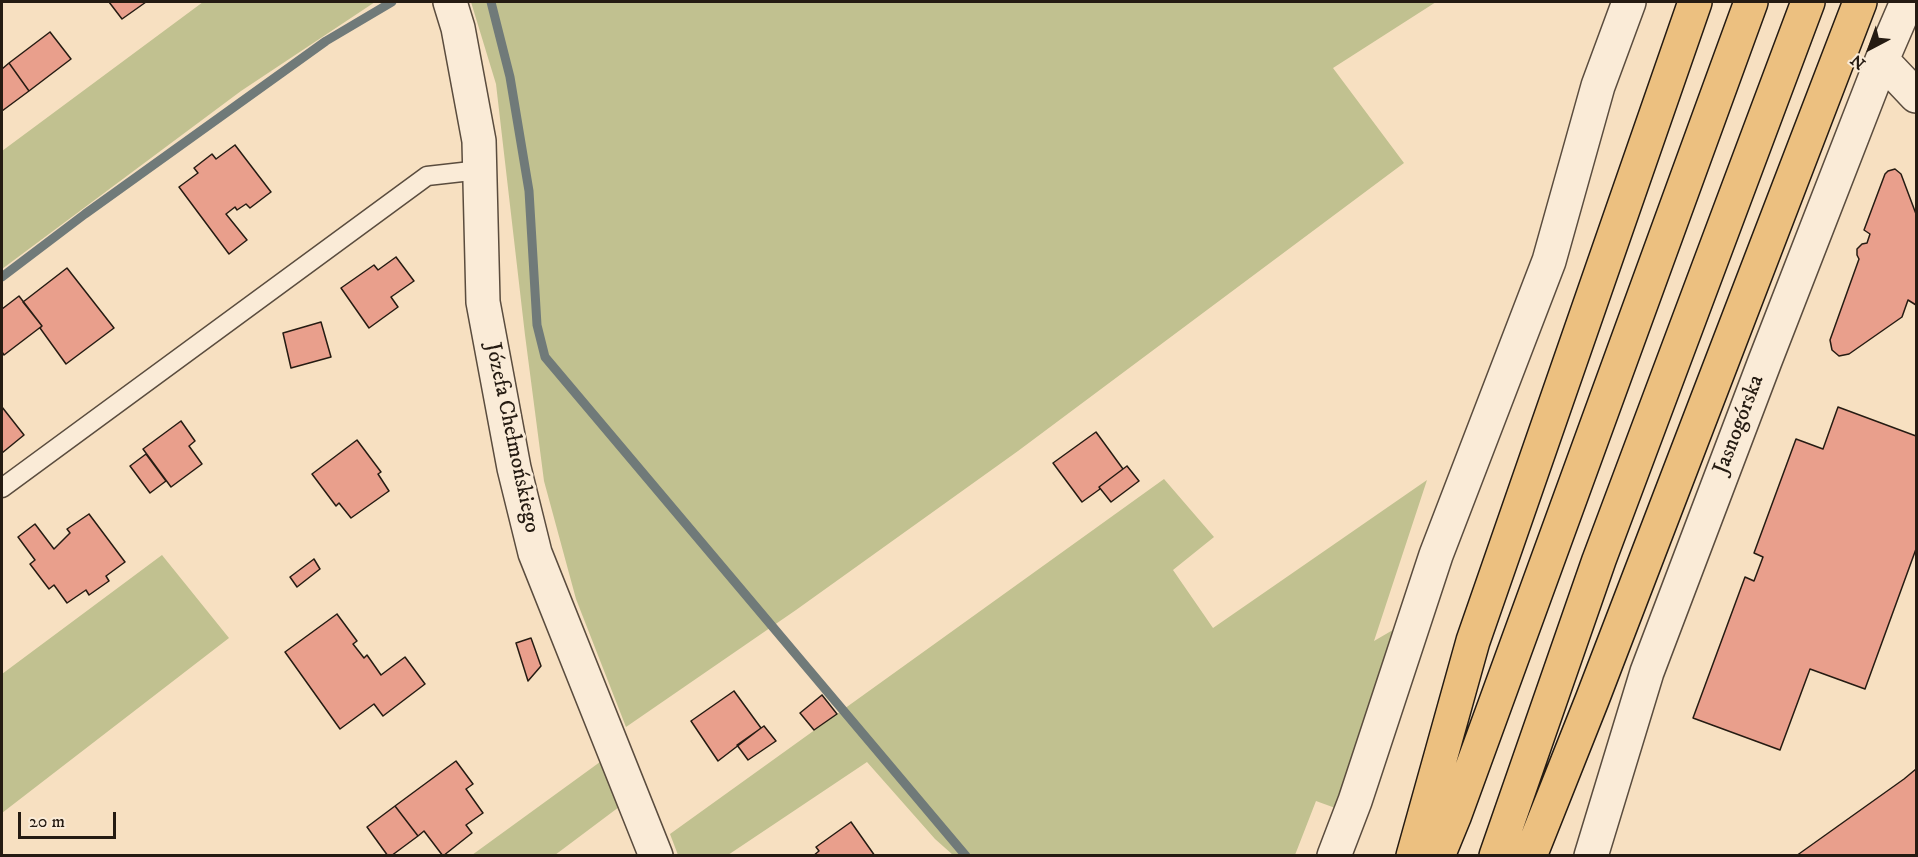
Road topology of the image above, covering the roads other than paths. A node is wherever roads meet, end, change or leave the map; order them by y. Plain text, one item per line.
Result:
1 (450, 2) edge
2 (1629, 2) edge
3 (1695, 2) edge
4 (1751, 2) edge
5 (1808, 2) edge
6 (1860, 2) edge
7 (1907, 2) edge
8 (1882, 60) junction
9 (1917, 96) edge
10 (480, 170) junction
11 (2, 488) edge
12 (656, 855) edge
13 (1334, 855) edge
14 (1413, 855) edge
15 (1438, 855) edge
16 (1496, 855) edge
17 (1530, 855) edge
18 (1591, 855) edge

1 - 10 street, Józefa Chełmońskiego
2 - 13 street
3 - 14 main road
4 - 15 main road
5 - 16 main road
6 - 17 main road
7 - 8 street, Jasnogórska
8 - 9 street
8 - 18 street, Jasnogórska
10 - 11 lane
10 - 12 street, Józefa Chełmońskiego

